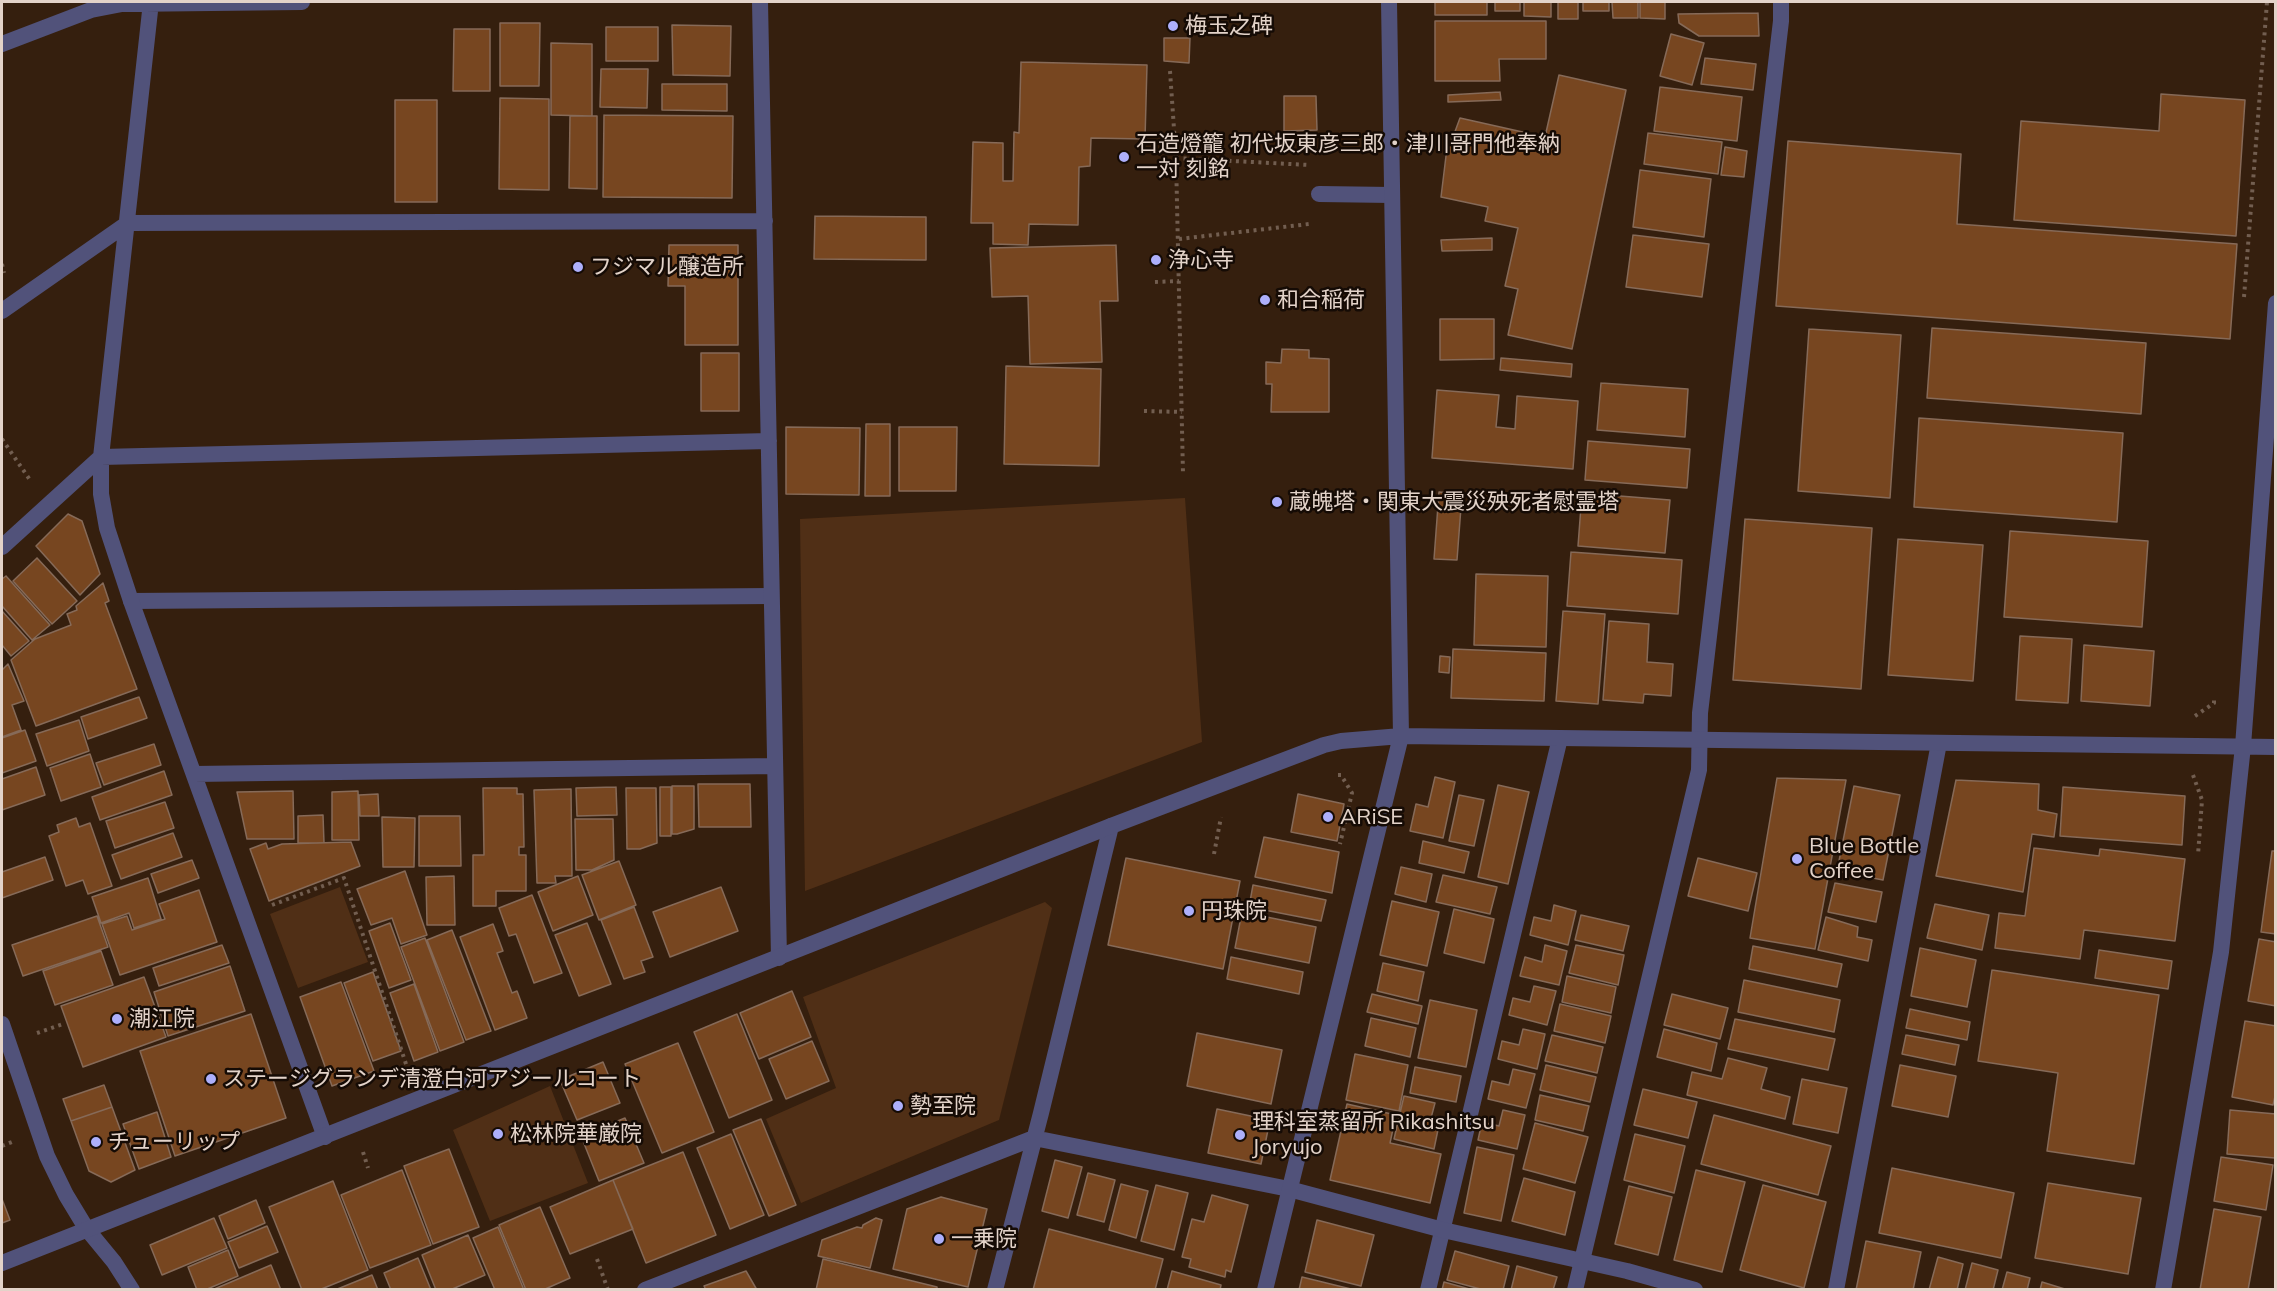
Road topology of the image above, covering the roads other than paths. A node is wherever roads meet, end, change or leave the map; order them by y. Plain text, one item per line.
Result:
1 (151, 2) edge
2 (302, 2) edge
3 (760, 2) edge
4 (1389, 2) edge
5 (1781, 2) edge
6 (2, 44) edge
7 (1319, 194) road end
8 (1392, 195) junction
9 (765, 221) junction
10 (128, 223) junction
11 (2276, 303) edge
12 (2, 310) edge
13 (769, 441) junction
14 (101, 457) junction
15 (2, 547) edge
16 (771, 596) junction
17 (131, 601) junction
18 (1401, 736) junction
19 (1560, 738) junction
20 (1700, 740) junction
21 (1939, 743) junction
22 (2243, 746) junction
23 (2276, 747) edge
24 (775, 766) junction
25 (194, 774) junction
26 (1112, 826) junction
27 (779, 958) junction
28 (2, 1024) edge
29 (325, 1137) junction
30 (1034, 1138) junction
31 (1289, 1189) junction
32 (86, 1228) junction
33 (1443, 1230) junction
34 (1582, 1261) junction
35 (2, 1263) edge
36 (132, 1290) edge
37 (645, 1290) edge
38 (994, 1290) edge
39 (1265, 1290) edge
40 (1428, 1290) edge
41 (1575, 1290) edge
42 (1695, 1290) edge
43 (1836, 1290) edge
44 (2163, 1290) edge

1 - 2 street
1 - 6 street
1 - 10 street
3 - 9 street
4 - 8 street
5 - 20 street
7 - 8 street
8 - 18 street
9 - 10 street
9 - 13 street
10 - 12 street
10 - 14 street
11 - 22 street
13 - 14 street
13 - 16 street
14 - 15 street
14 - 17 street
16 - 17 street
16 - 24 street
17 - 25 street
18 - 19 street
18 - 26 street
18 - 31 street
19 - 20 street
19 - 33 street
20 - 21 street
20 - 34 street
21 - 22 street
21 - 43 street
22 - 23 street
22 - 44 street
24 - 25 street
24 - 27 street
25 - 29 street
26 - 27 street
26 - 30 street
27 - 29 street
28 - 32 street
29 - 32 street
30 - 31 street
30 - 37 street
30 - 38 street
31 - 33 street
31 - 39 street
32 - 35 street
32 - 36 street
33 - 34 street
33 - 40 street
34 - 41 street
34 - 42 street

